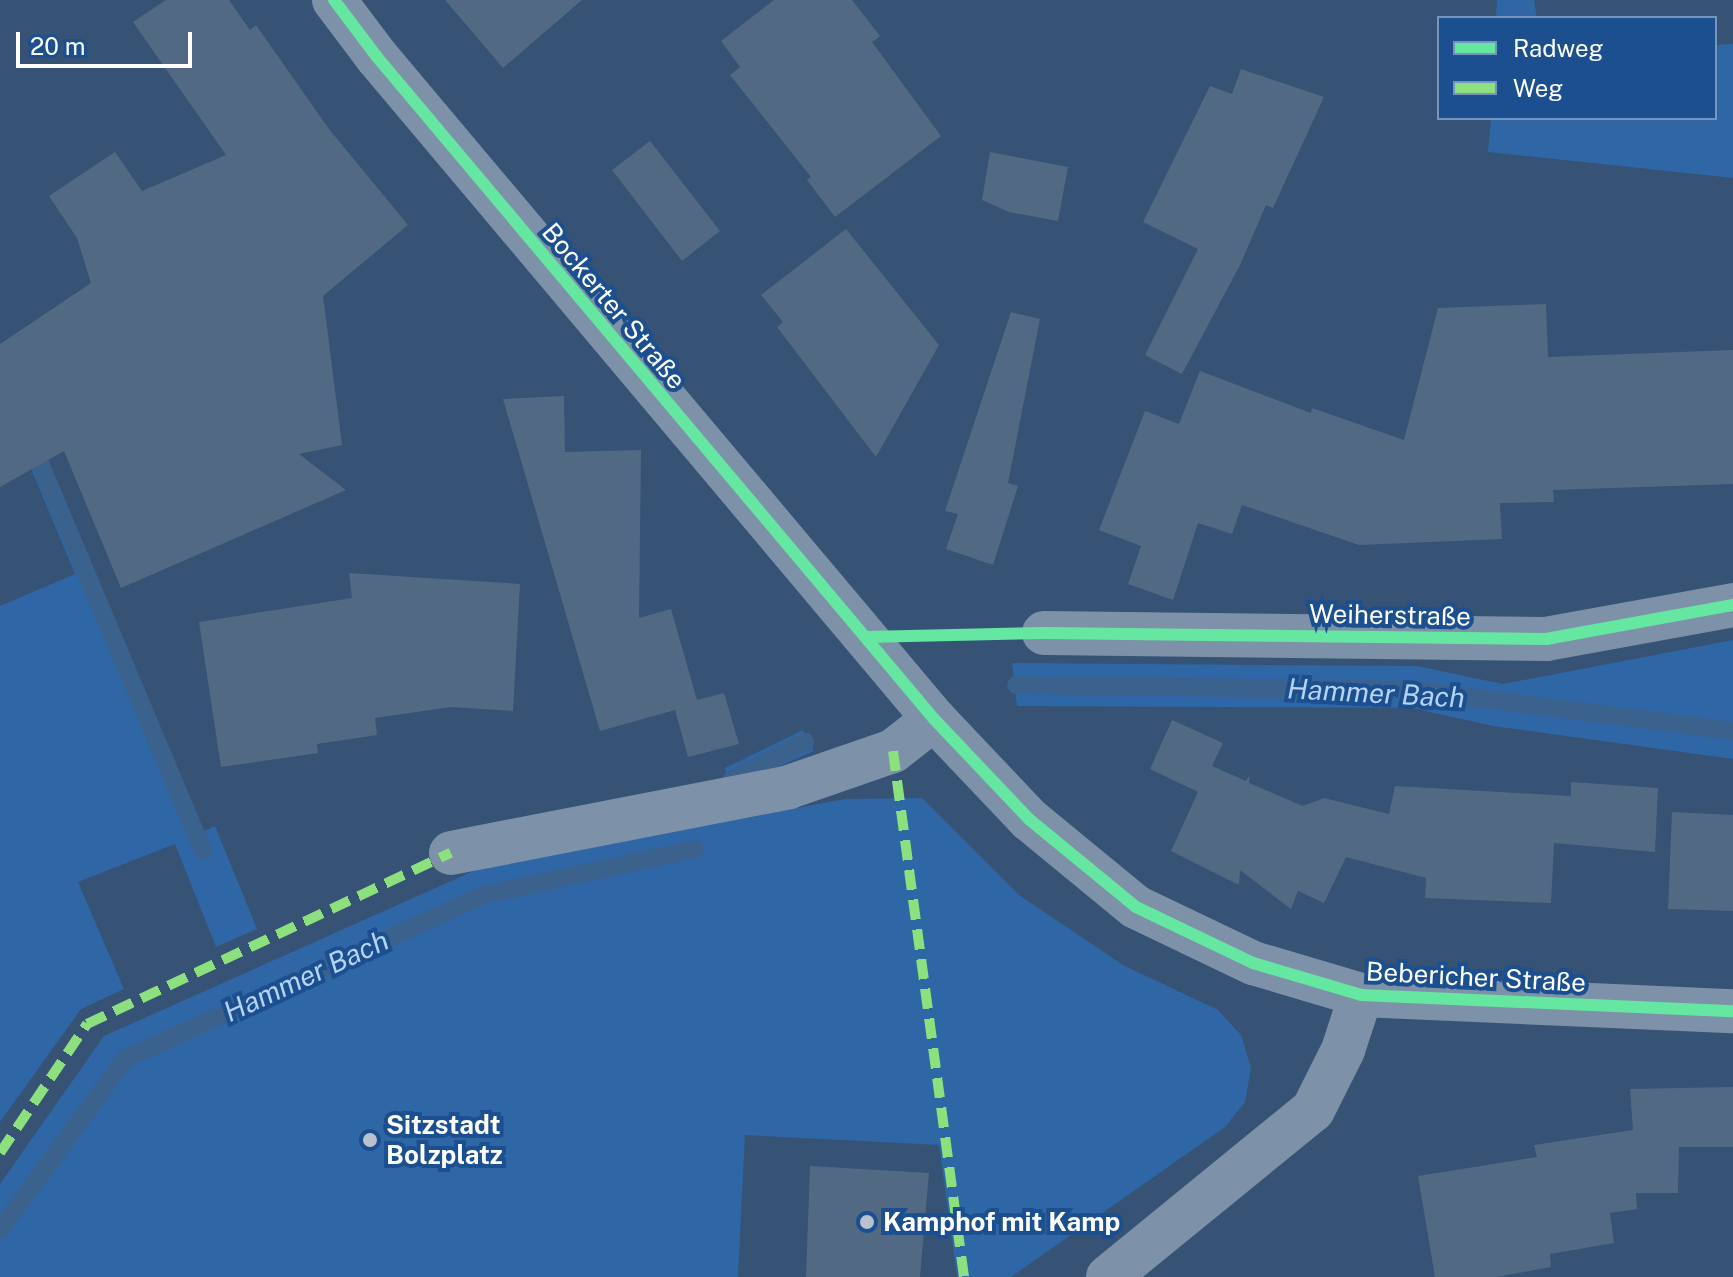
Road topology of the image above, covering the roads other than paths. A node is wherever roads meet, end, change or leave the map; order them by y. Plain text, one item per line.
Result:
1 (334, 0) edge
2 (1733, 605) edge
3 (1044, 633) dead end
4 (866, 637) joint
5 (934, 719) junction
6 (451, 853) dead end
7 (1361, 995) junction
8 (1733, 1011) edge
9 (1108, 1277) edge

1 - 4 street, Bockerter Straße
2 - 3 street, Weiherstraße
4 - 5 street, Bebericher Straße
5 - 6 street
5 - 7 street, Bebericher Straße
7 - 8 street, Bebericher Straße
7 - 9 street, Bebericher Straße

